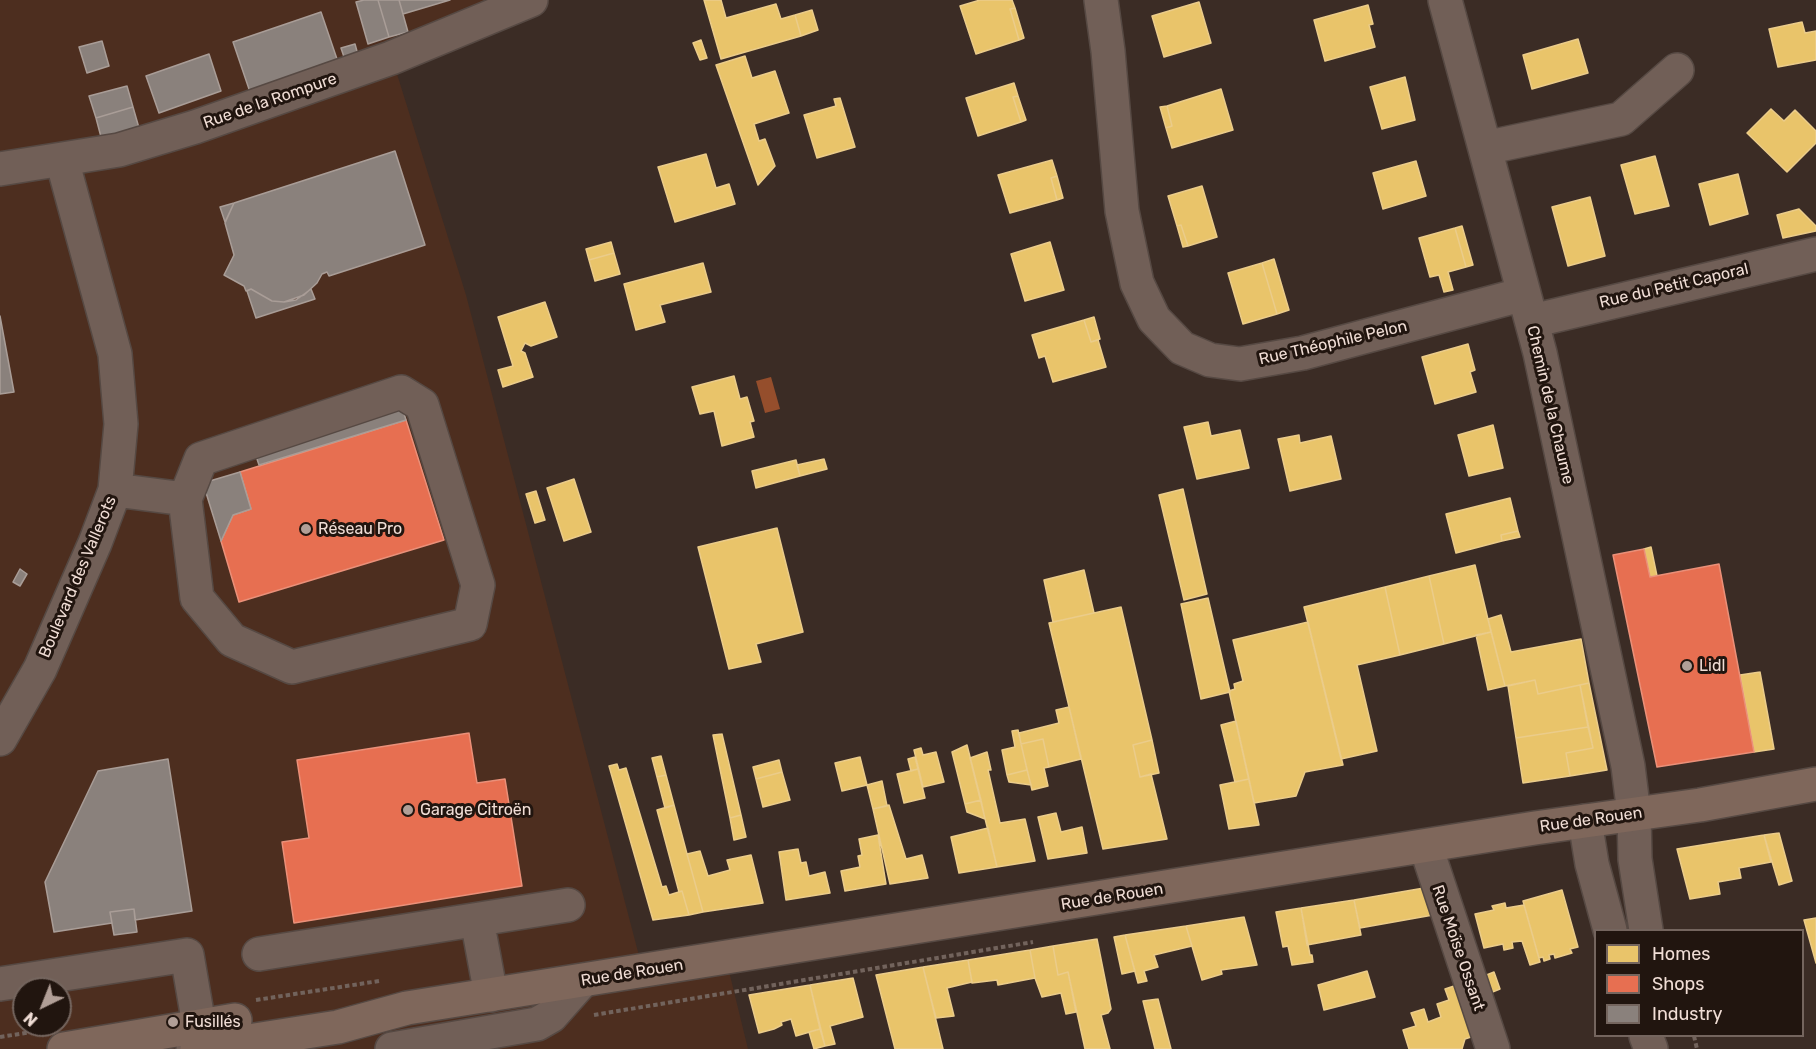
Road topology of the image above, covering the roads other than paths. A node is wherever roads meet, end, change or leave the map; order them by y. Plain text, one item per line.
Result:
1 (531, 0) edge
2 (1101, 0) edge
3 (1445, 0) edge
4 (1677, 70) dead end
5 (1486, 151) junction
6 (62, 160) junction
7 (0, 169) edge
8 (1816, 254) edge
9 (1528, 307) junction
10 (115, 490) junction
11 (185, 499) junction
12 (0, 739) edge
13 (1816, 784) edge
14 (1634, 814) junction
15 (1585, 821) junction
16 (1426, 847) junction
17 (568, 905) dead end
18 (477, 920) junction
19 (1610, 929) edge
20 (1646, 929) edge
21 (259, 954) dead end
22 (582, 981) junction
23 (0, 984) edge
24 (490, 995) junction
25 (196, 1041) edge
26 (64, 1049) edge
27 (392, 1049) edge
28 (1493, 1049) edge

1 - 6 street, Rue de la Rompure
2 - 9 street, Rue Théophile Pelon
3 - 5 street, Chemin de la Chaume
4 - 5 street
5 - 9 street, Chemin de la Chaume
6 - 7 street, Rue de la Rompure
6 - 10 street, Boulevard des Vallerots
8 - 9 street, Rue du Petit Caporal
9 - 14 street, Chemin de la Chaume
10 - 11 street
10 - 12 street, Boulevard des Vallerots
11 - 11 street
13 - 14 main road, Rue de Rouen
14 - 15 main road, Rue de Rouen
14 - 20 street, Chemin de la Chaume
15 - 16 main road, Rue de Rouen
15 - 19 street
16 - 22 main road, Rue de Rouen
16 - 28 street, Rue Moïse Ossant
17 - 18 street
18 - 21 street
18 - 24 street
22 - 24 main road, Rue de Rouen
22 - 27 street
23 - 25 street
24 - 25 main road, Rue de Rouen
25 - 26 main road, Rue de Rouen

